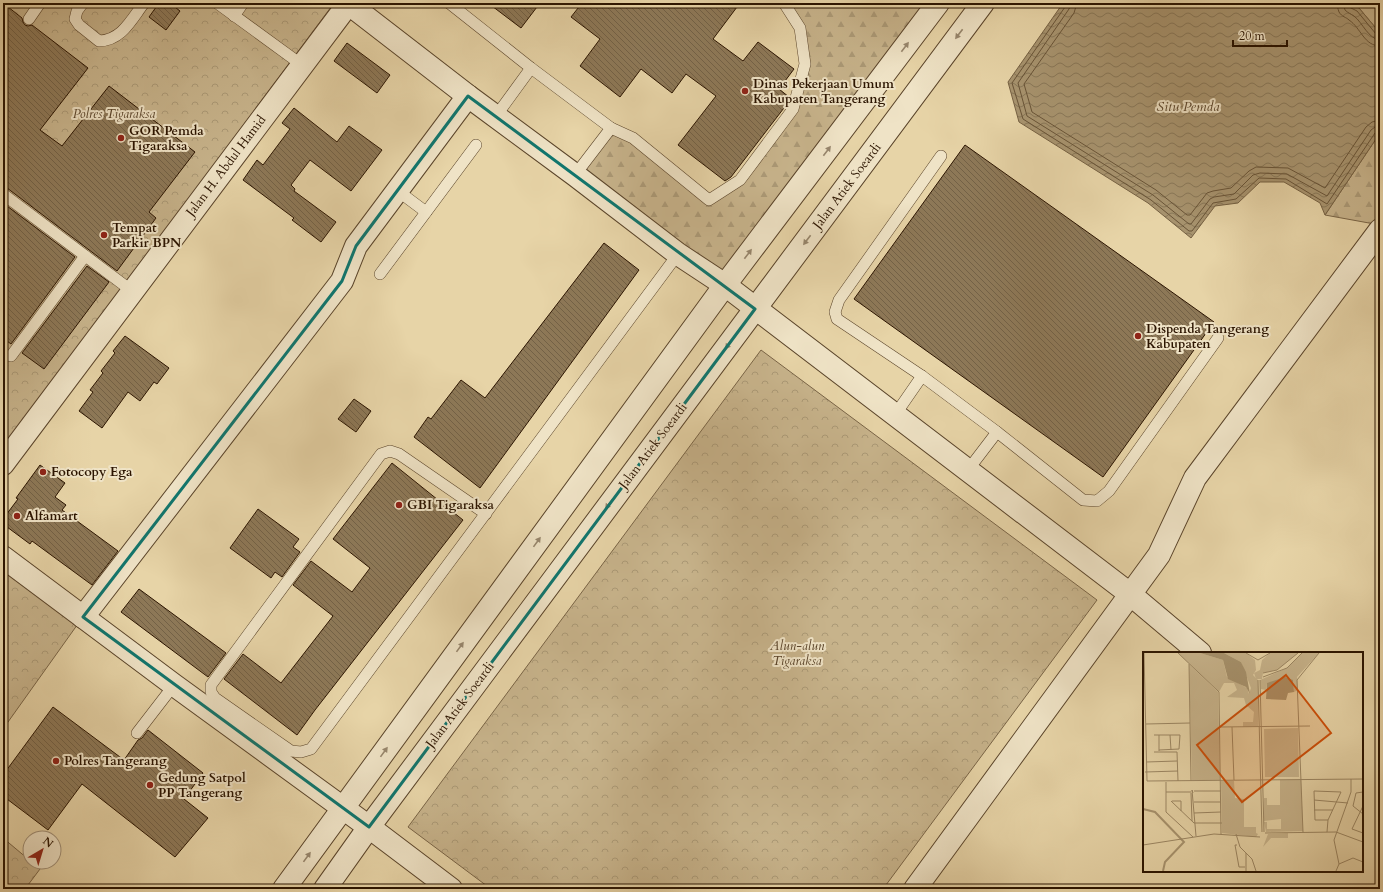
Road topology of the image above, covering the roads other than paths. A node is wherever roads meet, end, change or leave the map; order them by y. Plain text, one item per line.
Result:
1 (40, 3) edge
2 (83, 3) edge
3 (144, 3) edge
4 (217, 3) edge
5 (243, 3) edge
6 (349, 3) edge
7 (449, 3) edge
8 (784, 3) edge
9 (938, 3) edge
10 (983, 3) edge
11 (234, 16) junction
12 (29, 19) dead end
13 (302, 65) junction
14 (531, 68) junction
15 (468, 96) junction
16 (496, 116) junction
17 (611, 128) junction
18 (476, 145) dead end
19 (941, 156) dead end
20 (575, 175) junction
21 (398, 191) junction
22 (3, 194) edge
23 (426, 212) junction
24 (1380, 230) edge
25 (678, 254) junction
26 (85, 256) junction
27 (380, 274) dead end
28 (725, 286) junction
29 (132, 291) junction
30 (755, 309) junction
31 (1218, 338) dead end
32 (11, 356) dead end
33 (922, 376) junction
34 (895, 415) junction
35 (997, 432) junction
36 (3, 464) edge
37 (968, 470) junction
38 (486, 514) junction
39 (3, 558) edge
40 (1130, 594) junction
41 (83, 617) junction
42 (1199, 652) edge
43 (174, 684) junction
44 (137, 733) dead end
45 (343, 808) junction
46 (369, 827) junction
47 (284, 889) edge
48 (325, 889) edge
49 (451, 889) edge
50 (915, 889) edge

1 - 12 lane
2 - 3 lane
4 - 11 lane
5 - 11 lane
6 - 13 street, Jalan H. Abdul Hamid
6 - 15 street
7 - 14 lane
8 - 17 lane
28 -> 9 street
10 -> 30 street, Jalan Atiek Soeardi
11 - 13 lane
13 - 29 street, Jalan H. Abdul Hamid
14 - 16 lane
14 - 17 lane
15 - 16 street
15 - 21 street
16 - 20 street
17 - 20 lane
18 - 23 lane
19 - 33 lane
20 - 25 street
21 - 23 lane
21 - 41 street
22 - 26 lane
23 - 27 lane
24 - 40 street
25 - 28 street
25 - 38 lane
26 - 29 lane
26 - 32 lane
28 - 30 street
45 -> 28 street
29 - 36 street, Jalan H. Abdul Hamid
30 - 34 street
30 -> 46 street, Jalan Atiek Soeardi
31 - 35 lane
33 - 34 lane
33 - 35 lane
34 - 37 street
35 - 37 lane
37 - 40 street
38 - 38 lane
39 - 41 street
40 - 42 street
40 - 50 street
41 - 43 street
43 - 44 lane
43 - 45 street
45 - 46 street
47 -> 45 street
46 - 48 street, Jalan Atiek Soeardi
46 - 49 street

